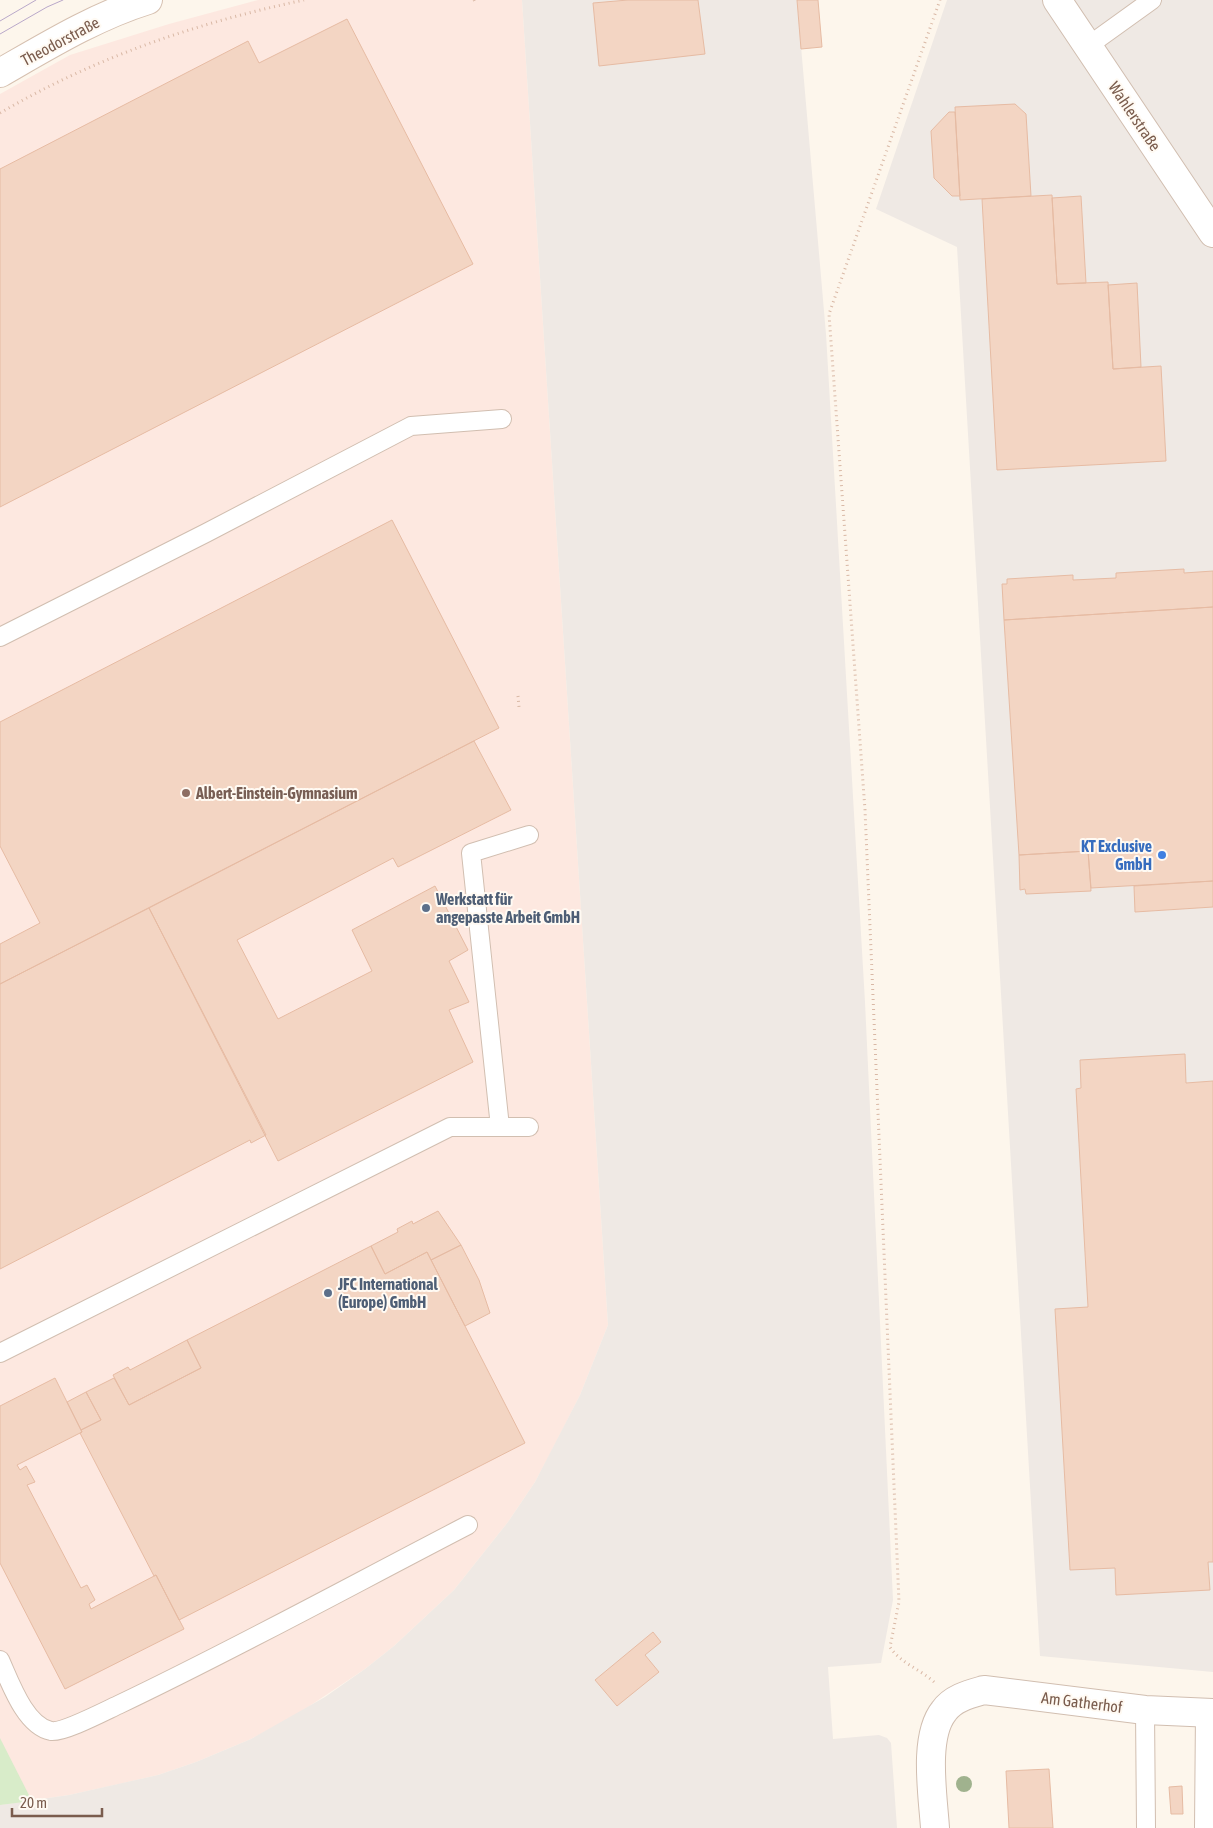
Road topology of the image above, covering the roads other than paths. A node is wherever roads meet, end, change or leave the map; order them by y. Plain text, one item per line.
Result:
1 (148, 0) edge
2 (1057, 0) edge
3 (1152, 0) edge
4 (1088, 46) junction
5 (0, 73) edge
6 (1213, 233) edge
7 (502, 419) dead end
8 (0, 637) edge
9 (529, 835) dead end
10 (500, 1127) junction
11 (529, 1127) dead end
12 (0, 1353) edge
13 (468, 1525) dead end
14 (0, 1660) edge
15 (1145, 1710) junction
16 (1209, 1713) edge
17 (935, 1828) edge
18 (1146, 1828) edge
19 (1204, 1828) edge

1 - 5 street, Theodorstraße
2 - 4 street, Wahlerstraße
3 - 4 lane
4 - 6 street, Wahlerstraße
7 - 8 lane
9 - 10 lane
10 - 11 lane
10 - 12 lane
13 - 14 lane
15 - 16 street, Am Gatherhof
15 - 17 street, Am Gatherhof
15 - 18 lane
16 - 19 lane

